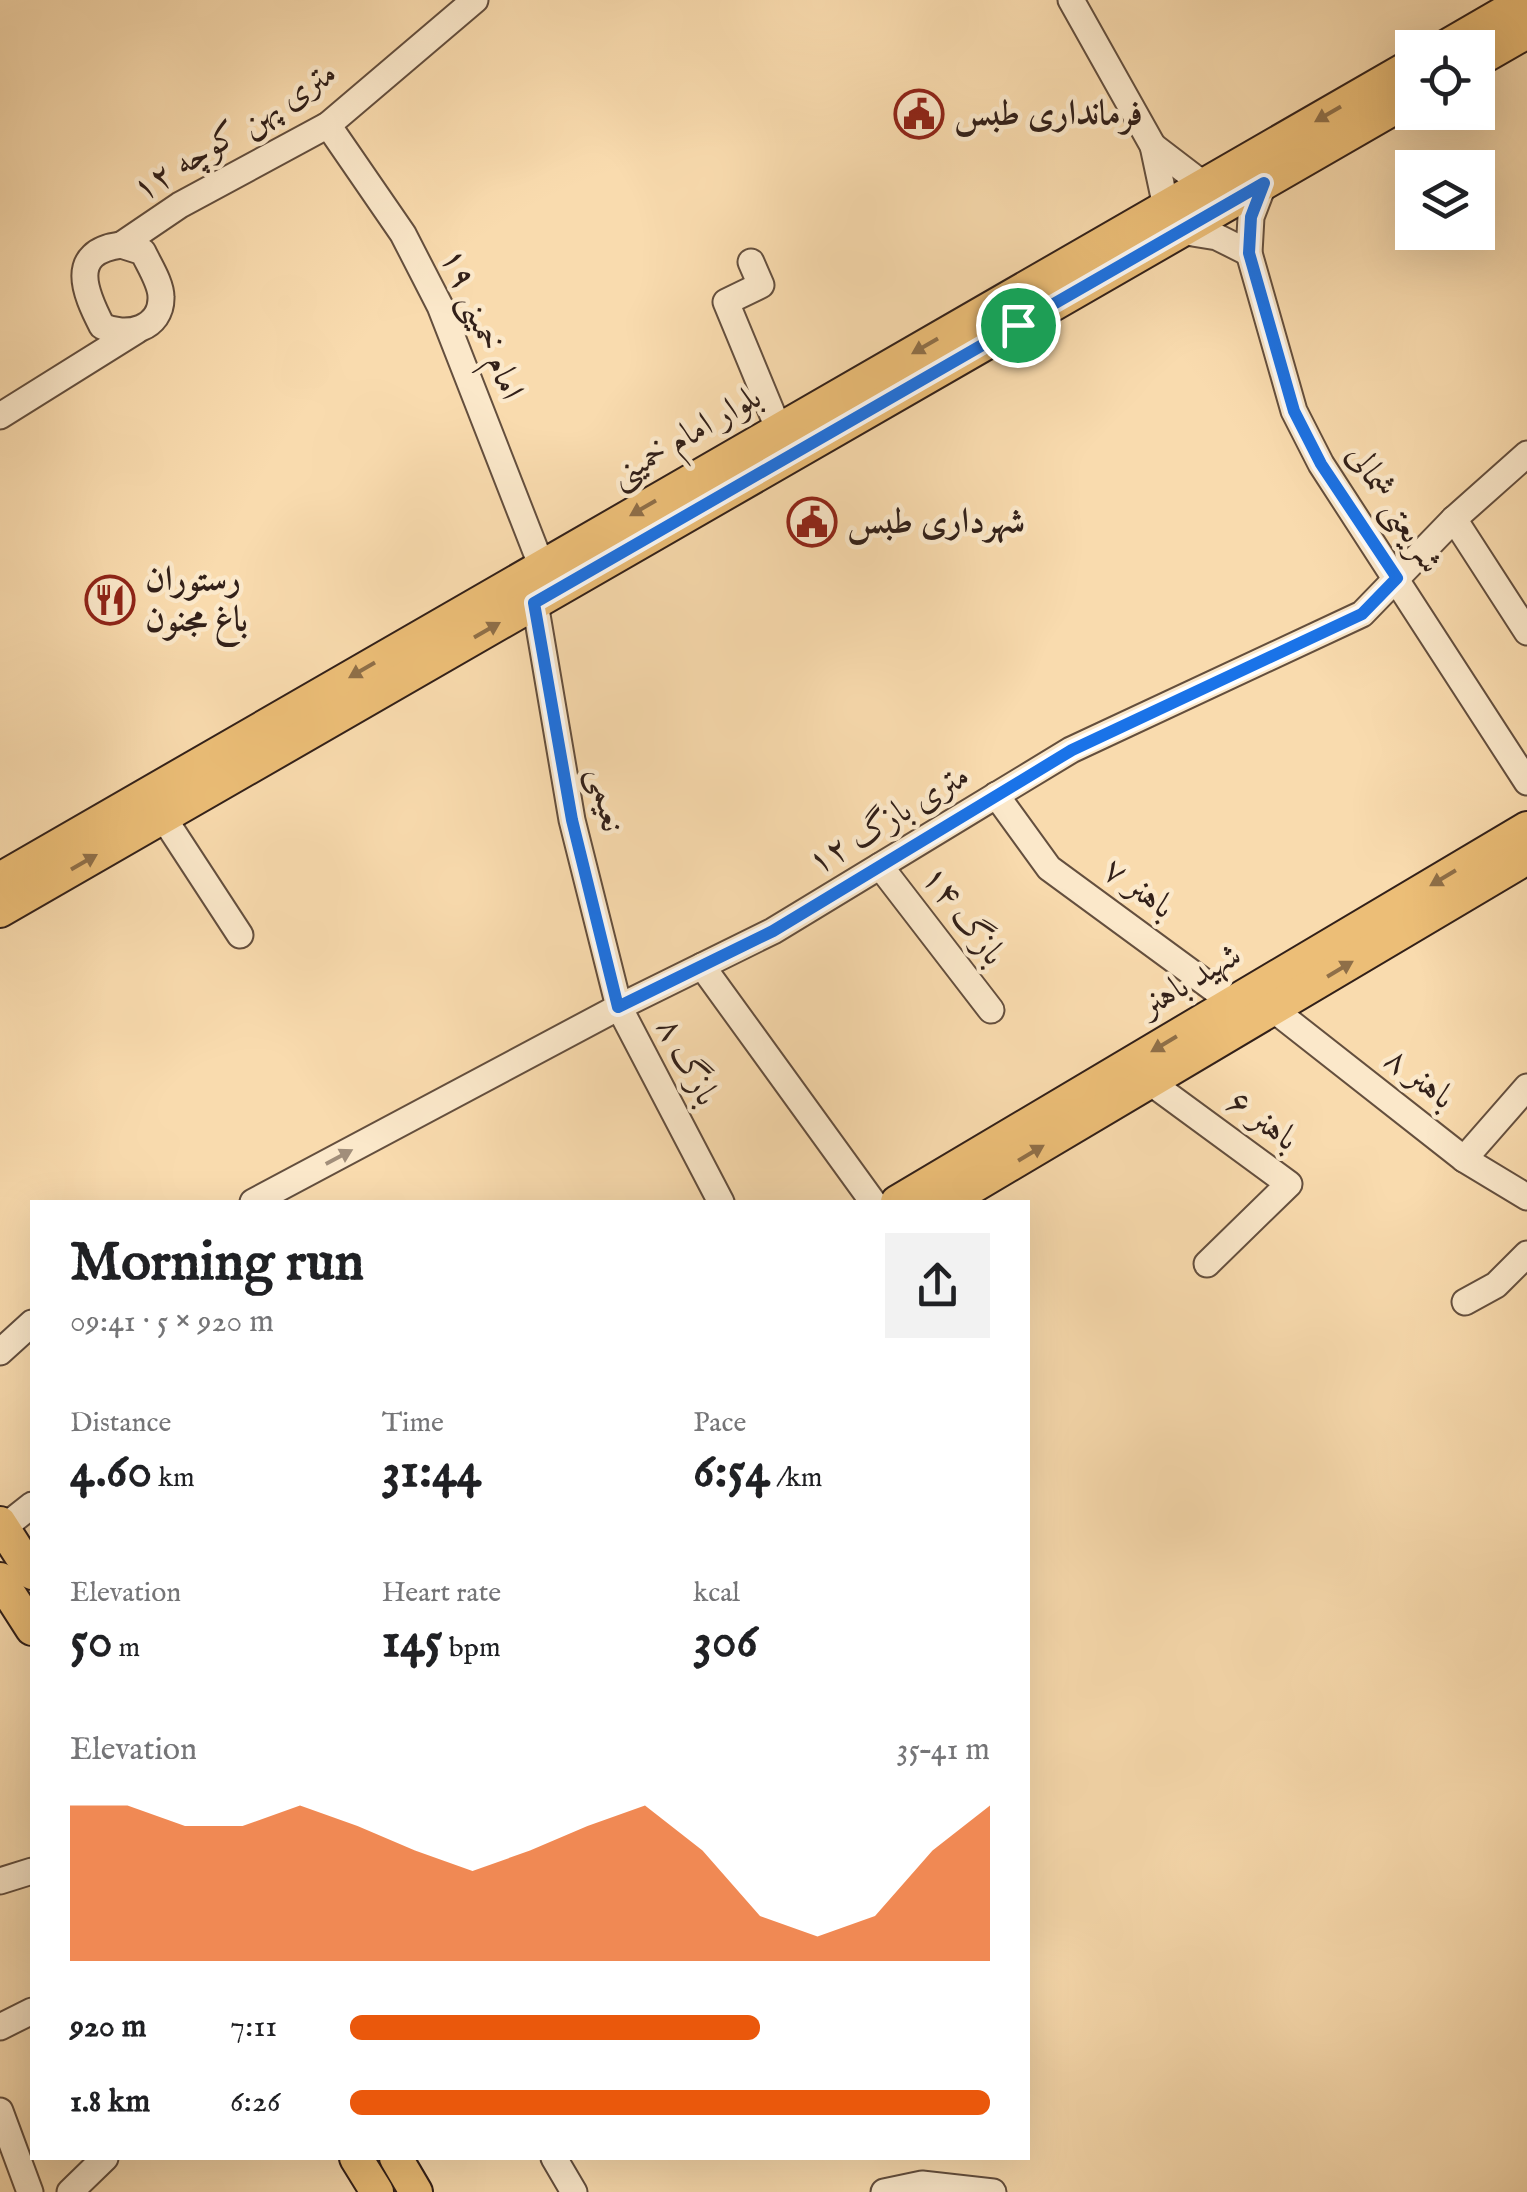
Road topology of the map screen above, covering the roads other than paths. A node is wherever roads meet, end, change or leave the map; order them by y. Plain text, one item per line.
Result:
1 (475, 0) edge
2 (1071, 0) edge
3 (1526, 0) edge
4 (1474, 30) edge
5 (1527, 32) edge
6 (1495, 50) edge
7 (1395, 75) edge
8 (1395, 108) edge
9 (328, 125) junction
10 (1153, 146) junction
11 (1264, 183) junction
12 (1204, 186) junction
13 (1173, 219) junction
14 (121, 245) junction
15 (1249, 253) junction
16 (751, 262) dead end
17 (1011, 313) junction
18 (137, 330) junction
19 (0, 416) edge
20 (779, 430) junction
21 (1527, 454) edge
22 (1454, 518) junction
23 (542, 566) junction
24 (1397, 578) junction
25 (534, 603) junction
26 (1527, 632) edge
27 (1527, 782) edge
28 (996, 795) junction
29 (164, 817) junction
30 (1527, 828) edge
31 (1527, 858) edge
32 (880, 866) junction
33 (0, 878) edge
34 (0, 911) edge
35 (240, 935) dead end
36 (702, 966) junction
37 (1234, 1003) junction
38 (618, 1007) junction
39 (1274, 1009) junction
40 (991, 1010) dead end
41 (1150, 1082) junction
42 (1527, 1087) edge
43 (1464, 1158) junction
44 (1527, 1196) edge
45 (257, 1200) edge
46 (720, 1200) edge
47 (872, 1200) edge
48 (900, 1200) edge
49 (950, 1200) edge
50 (1527, 1254) edge
51 (1207, 1264) dead end
52 (1464, 1302) dead end
53 (30, 1325) edge
54 (0, 1352) edge
55 (30, 1506) edge
56 (2, 1526) edge
57 (30, 1570) edge
58 (0, 1579) edge
59 (30, 1626) edge
60 (30, 1873) edge
61 (0, 1881) edge
62 (30, 2012) edge
63 (0, 2027) edge
64 (0, 2111) edge
65 (103, 2160) edge
66 (397, 2160) edge
67 (555, 2160) edge
68 (30, 2192) edge
69 (70, 2192) edge
70 (416, 2192) edge
71 (574, 2192) edge
72 (884, 2192) edge
73 (993, 2192) edge

1 - 9 street, ۱۲ متری پهن کوچه
2 - 10 street
3 - 4 main road
5 - 6 main road
7 -> 12 main road, بلوار امام خمینی
8 - 11 main road, بلوار امام خمینی
9 - 14 street, ۱۲ متری پهن کوچه
9 - 23 street, امام خمینی ۱۹
10 - 12 street
10 - 13 street
11 - 13 main road, بلوار امام خمینی
11 - 15 street
12 - 13 main road, بلوار امام خمینی
13 - 15 street
13 - 17 main road, بلوار امام خمینی
14 - 18 street
14 - 18 street
15 - 24 street, شریعتی شمالی
16 - 20 street
17 -> 20 main road, بلوار امام خمینی
17 - 25 main road, بلوار امام خمینی
18 - 19 street
20 -> 23 main road, بلوار امام خمینی
21 - 22 street, ۱۲ متری بازگ
22 - 24 street, ۱۲ متری بازگ
22 - 26 street
23 -> 33 main road, بلوار امام خمینی
24 - 27 street, شریعتی شمالی
24 - 28 street, ۱۲ متری بازگ
29 -> 25 main road, بلوار امام خمینی
25 - 38 street, نعیمی
28 - 32 street, ۱۲ متری بازگ
28 - 37 street, باهنر ۷
34 -> 29 main road, بلوار امام خمینی
29 - 35 street
30 -> 37 main road, شهید باهنر
39 -> 31 main road, شهید باهنر
32 - 36 street, ۱۲ متری بازگ
32 - 40 street, بازگ ۱۴
36 - 38 street, ۱۲ متری بازگ
36 - 47 street
37 -> 48 main road, شهید باهنر
45 -> 38 street, ۱۲ متری بازگ
38 - 46 street, بازگ ۸
39 - 41 main road, شهید باهنر
39 - 43 street, باهنر ۸
49 -> 41 main road, شهید باهنر
41 - 51 street, باهنر ۶
42 - 43 street
43 - 44 street, باهنر ۸
50 - 52 street
53 - 54 street
55 - 56 street
56 - 57 main road
58 - 59 main road
60 - 61 street
62 - 63 street
64 - 68 street
65 - 69 street
66 - 70 main road
67 - 71 street
72 - 73 street

